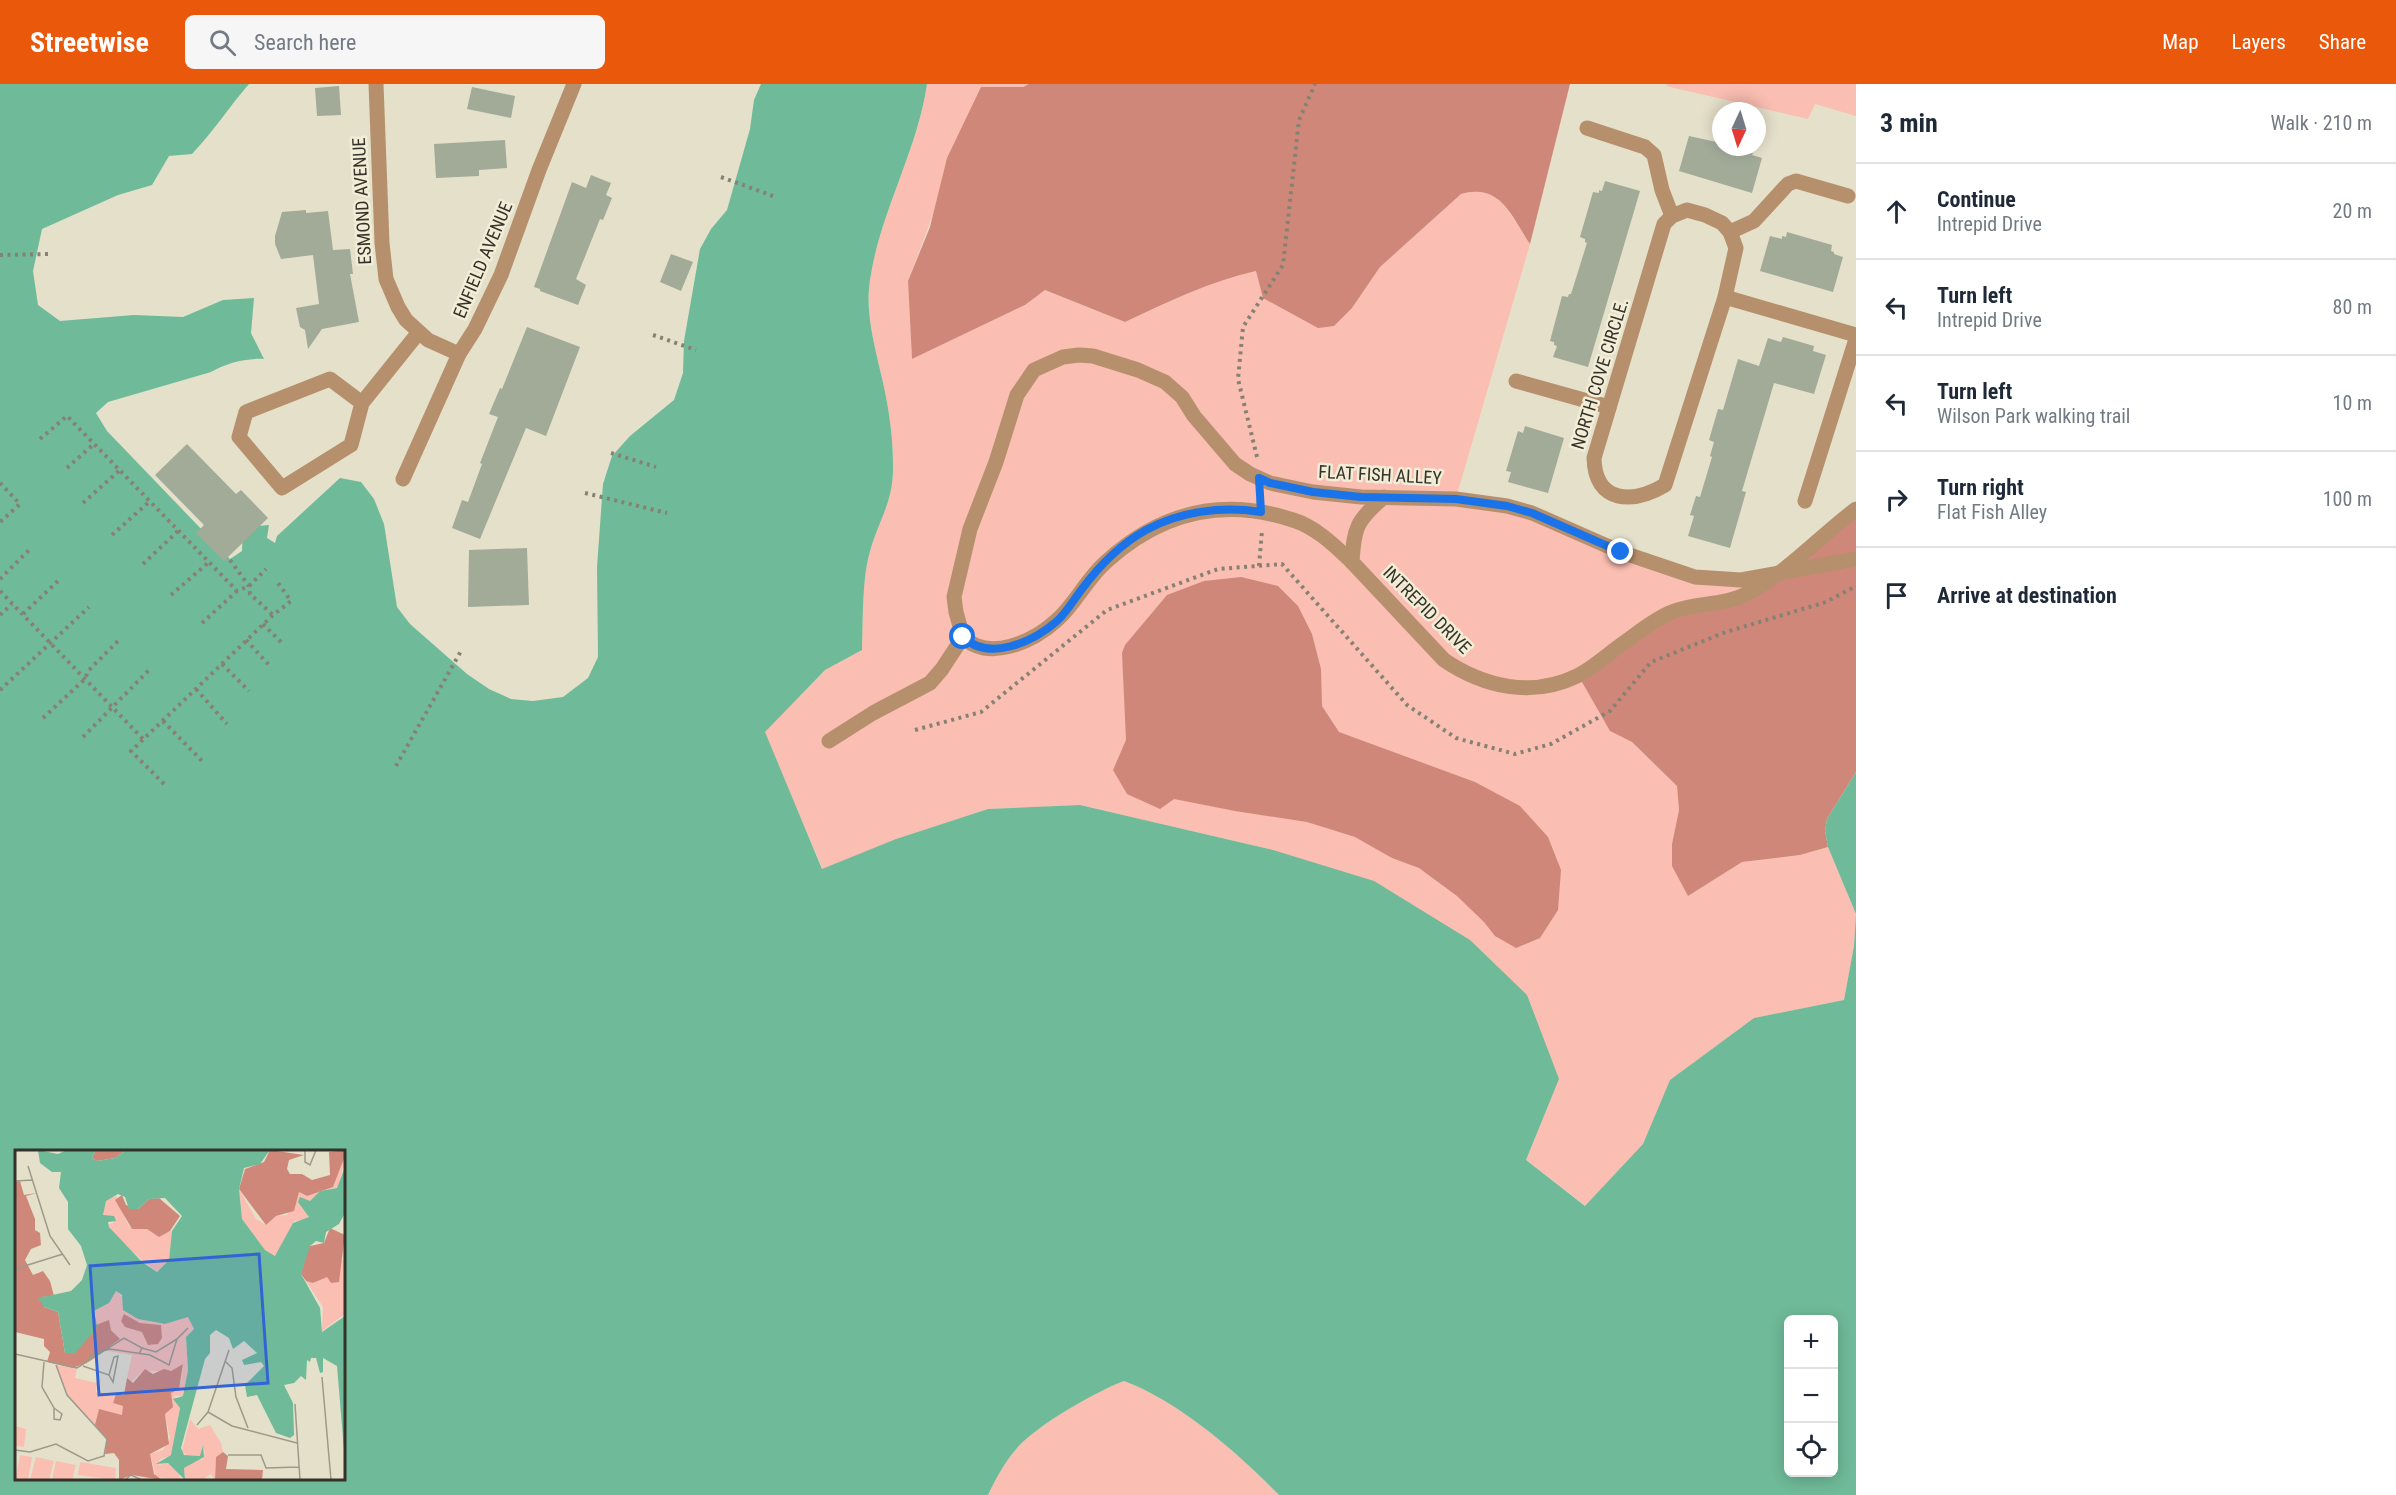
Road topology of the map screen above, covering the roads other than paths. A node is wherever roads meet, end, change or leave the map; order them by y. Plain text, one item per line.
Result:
1 (376, 84) edge
2 (574, 84) edge
3 (1587, 128) dead end
4 (1848, 196) dead end
5 (1672, 216) junction
6 (1730, 232) junction
7 (1725, 297) junction
8 (419, 332) junction
9 (1856, 335) edge
10 (1856, 339) edge
11 (459, 354) junction
12 (1516, 381) dead end
13 (362, 403) junction
14 (1609, 407) junction
15 (403, 479) dead end
16 (1384, 497) junction
17 (1806, 501) dead end
18 (1856, 509) edge
19 (1856, 559) edge
20 (1352, 562) junction
21 (1780, 572) junction
22 (963, 637) junction
23 (829, 741) dead end

1 - 8 street, ESMOND AVENUE
2 - 11 street, ENFIELD AVENUE
3 - 5 street
4 - 6 street
5 - 6 street
5 - 14 street, NORTH COVE CIRCLE.
6 - 7 street, NORTH COVE CIRCLE.
7 - 9 street
7 - 14 street, NORTH COVE CIRCLE.
8 - 11 street, ESMOND AVENUE
8 - 13 street
10 - 17 street
11 - 15 street, ENFIELD AVENUE
12 - 14 street
13 - 13 street
16 - 20 street
16 - 21 street, FLAT FISH ALLEY
16 - 22 street, FLAT FISH ALLEY
18 - 21 street, INTREPID DRIVE
19 - 21 street, FLAT FISH ALLEY
20 - 21 street, INTREPID DRIVE
20 - 22 street, INTREPID DRIVE
22 - 23 street

